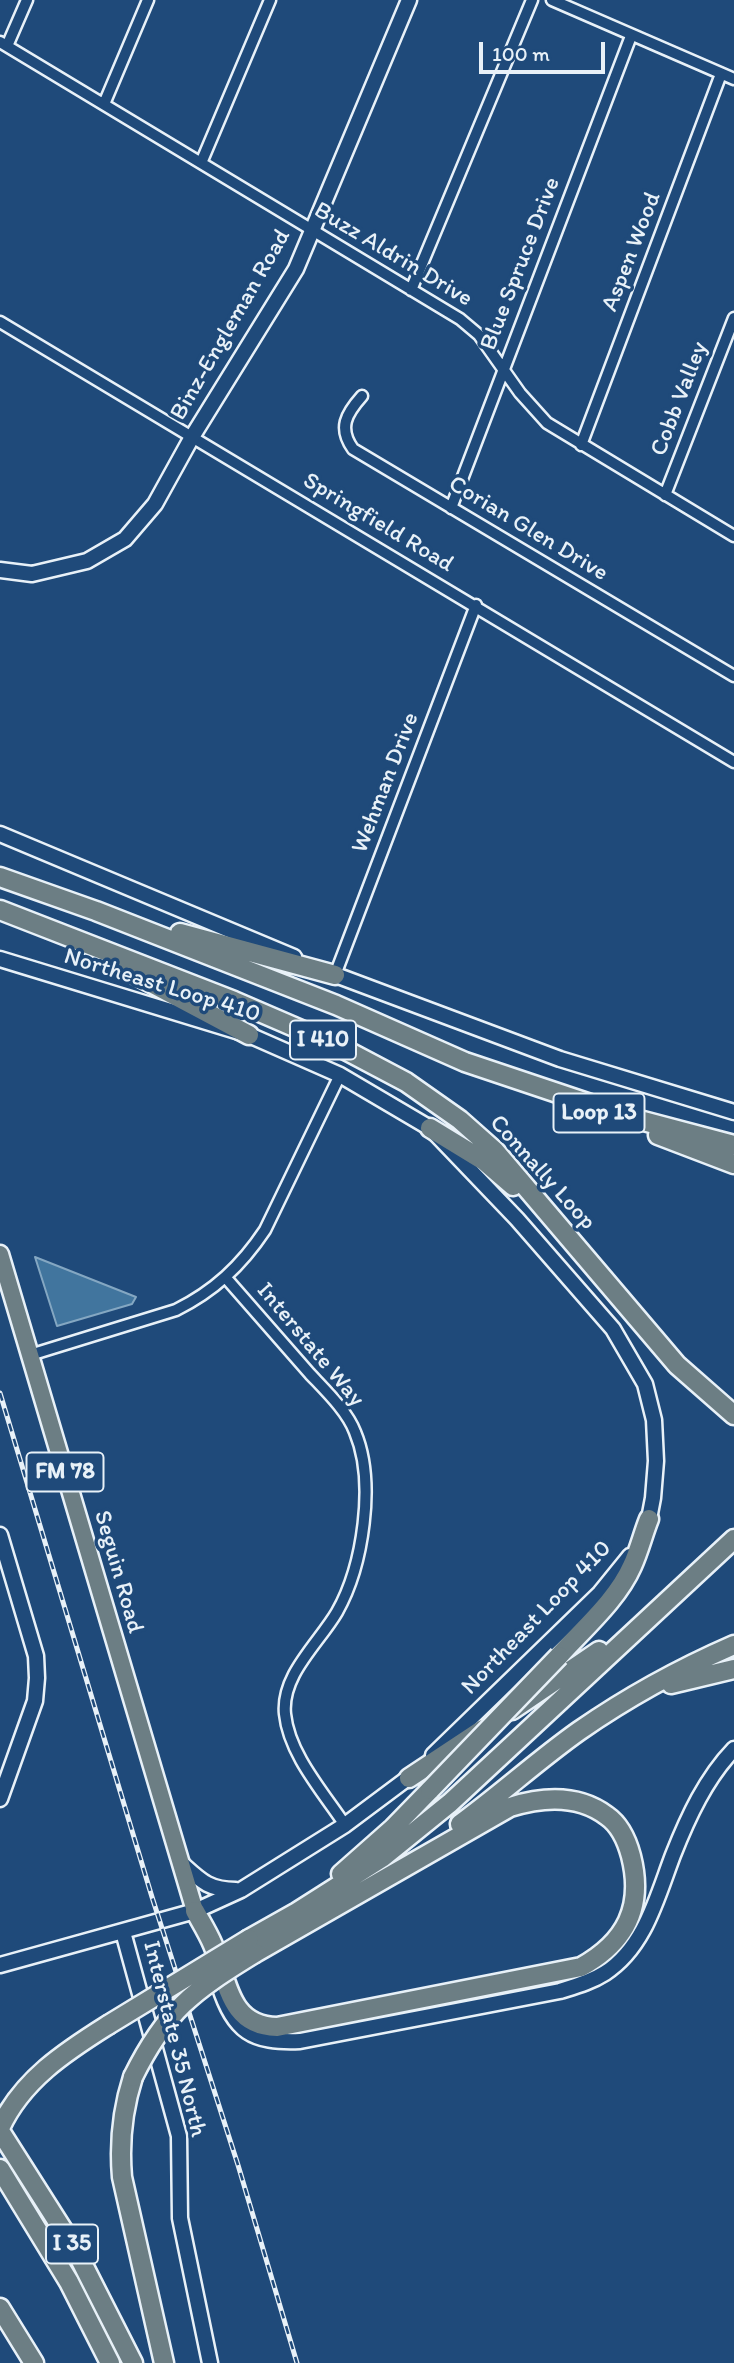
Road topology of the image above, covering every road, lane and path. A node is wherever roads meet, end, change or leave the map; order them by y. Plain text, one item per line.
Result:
1 (27, 0) edge
2 (148, 0) edge
3 (270, 0) edge
4 (409, 0) edge
5 (532, 0) edge
6 (552, 0) edge
7 (631, 36) junction
8 (4, 44) edge
9 (722, 74) junction
10 (734, 79) edge
11 (104, 104) junction
12 (201, 163) junction
13 (312, 230) junction
14 (411, 290) junction
15 (734, 318) edge
16 (0, 321) edge
17 (503, 369) junction
18 (362, 397) dead end
19 (192, 438) junction
20 (581, 445) junction
21 (664, 495) junction
22 (451, 508) junction
23 (734, 536) edge
24 (0, 570) edge
25 (476, 605) junction
26 (734, 676) edge
27 (734, 762) edge
28 (0, 834) edge
29 (0, 877) edge
30 (0, 910) edge
31 (96, 911) junction
32 (47, 928) junction
33 (0, 959) edge
34 (335, 975) junction
35 (249, 1035) junction
36 (465, 1062) junction
37 (340, 1075) junction
38 (734, 1112) edge
39 (430, 1128) junction
40 (734, 1145) edge
41 (734, 1164) edge
42 (555, 1221) junction
43 (0, 1254) edge
44 (226, 1279) junction
45 (30, 1355) junction
46 (734, 1415) edge
47 (649, 1519) junction
48 (0, 1535) edge
49 (734, 1539) edge
50 (651, 1615) junction
51 (734, 1646) edge
52 (734, 1669) edge
53 (631, 1696) junction
54 (734, 1749) edge
55 (409, 1778) junction
56 (0, 1799) edge
57 (345, 1825) junction
58 (180, 1862) junction
59 (404, 1866) junction
60 (241, 1890) junction
61 (195, 1911) junction
62 (297, 1912) junction
63 (123, 1932) junction
64 (252, 1946) junction
65 (0, 1965) edge
66 (0, 2130) edge
67 (0, 2169) edge
68 (0, 2308) edge
69 (34, 2363) edge
70 (110, 2363) edge
71 (133, 2363) edge
72 (164, 2363) edge
73 (210, 2363) edge

1 - 8 street
2 - 11 street
3 - 12 street
4 - 13 main road, Binz-Engleman Road
5 - 14 street
6 - 7 street
7 - 9 street
7 - 17 street, Blue Spruce Drive
8 - 11 street, Buzz Aldrin Drive
9 - 10 street
9 - 20 street, Aspen Wood
11 - 12 street, Buzz Aldrin Drive
12 - 13 street, Buzz Aldrin Drive
13 - 14 street, Buzz Aldrin Drive
13 - 19 main road, Binz-Engleman Road
14 - 17 street, Buzz Aldrin Drive
15 - 21 street, Cobb Valley
16 - 19 street, Springfield Road
17 - 20 street, Buzz Aldrin Drive
17 - 22 street, Blue Spruce Drive
18 - 22 street, Corian Glen Drive
19 - 24 main road, Binz-Engleman Road
19 - 25 street, Springfield Road
20 - 21 street, Buzz Aldrin Drive
21 - 23 street, Buzz Aldrin Drive
22 - 26 street, Corian Glen Drive
25 - 27 street, Springfield Road
25 - 34 street, Wehman Drive
28 - 34 main road
29 - 31 highway, Connally Loop / I 410
30 - 32 highway, Connally Loop / I 410
31 - 34 highway
31 - 36 highway, Connally Loop / I 410
32 - 35 highway
32 - 42 highway, Connally Loop / I 410
33 - 35 main road, Northeast Loop 410
34 - 38 main road
35 - 37 main road, Northeast Loop 410
36 - 40 highway, Connally Loop / I 410
36 - 41 highway, Loop 13
37 - 39 main road, Northeast Loop 410
37 - 44 street
39 - 42 highway
39 - 47 main road, Northeast Loop 410
42 - 46 highway, Connally Loop / I 410
43 - 45 main road, Seguin Road / FM 78
44 - 45 street
44 - 57 street, Interstate Way
45 - 58 main road, Seguin Road / FM 78
47 - 55 main road, Northeast Loop 410
47 - 62 highway, bridge
48 - 56 main road
49 - 50 highway
50 - 55 highway
50 - 62 highway
51 - 53 highway
52 - 53 highway
53 - 59 highway
54 - 61 main road
55 - 57 main road, Northeast Loop 410
57 - 60 main road, Northeast Loop 410
58 - 60 main road
58 - 61 main road, FM 78
59 - 61 highway
59 - 64 highway
60 - 61 main road, Northeast Loop 410
61 - 63 main road, Northeast Loop 410
62 - 64 highway
63 - 65 main road, Northeast Loop 410
63 - 73 main road, Interstate 35 North
64 - 66 highway, bridge
64 - 72 highway, bridge
66 - 71 highway, I 35
67 - 70 highway, I 35
68 - 69 highway

